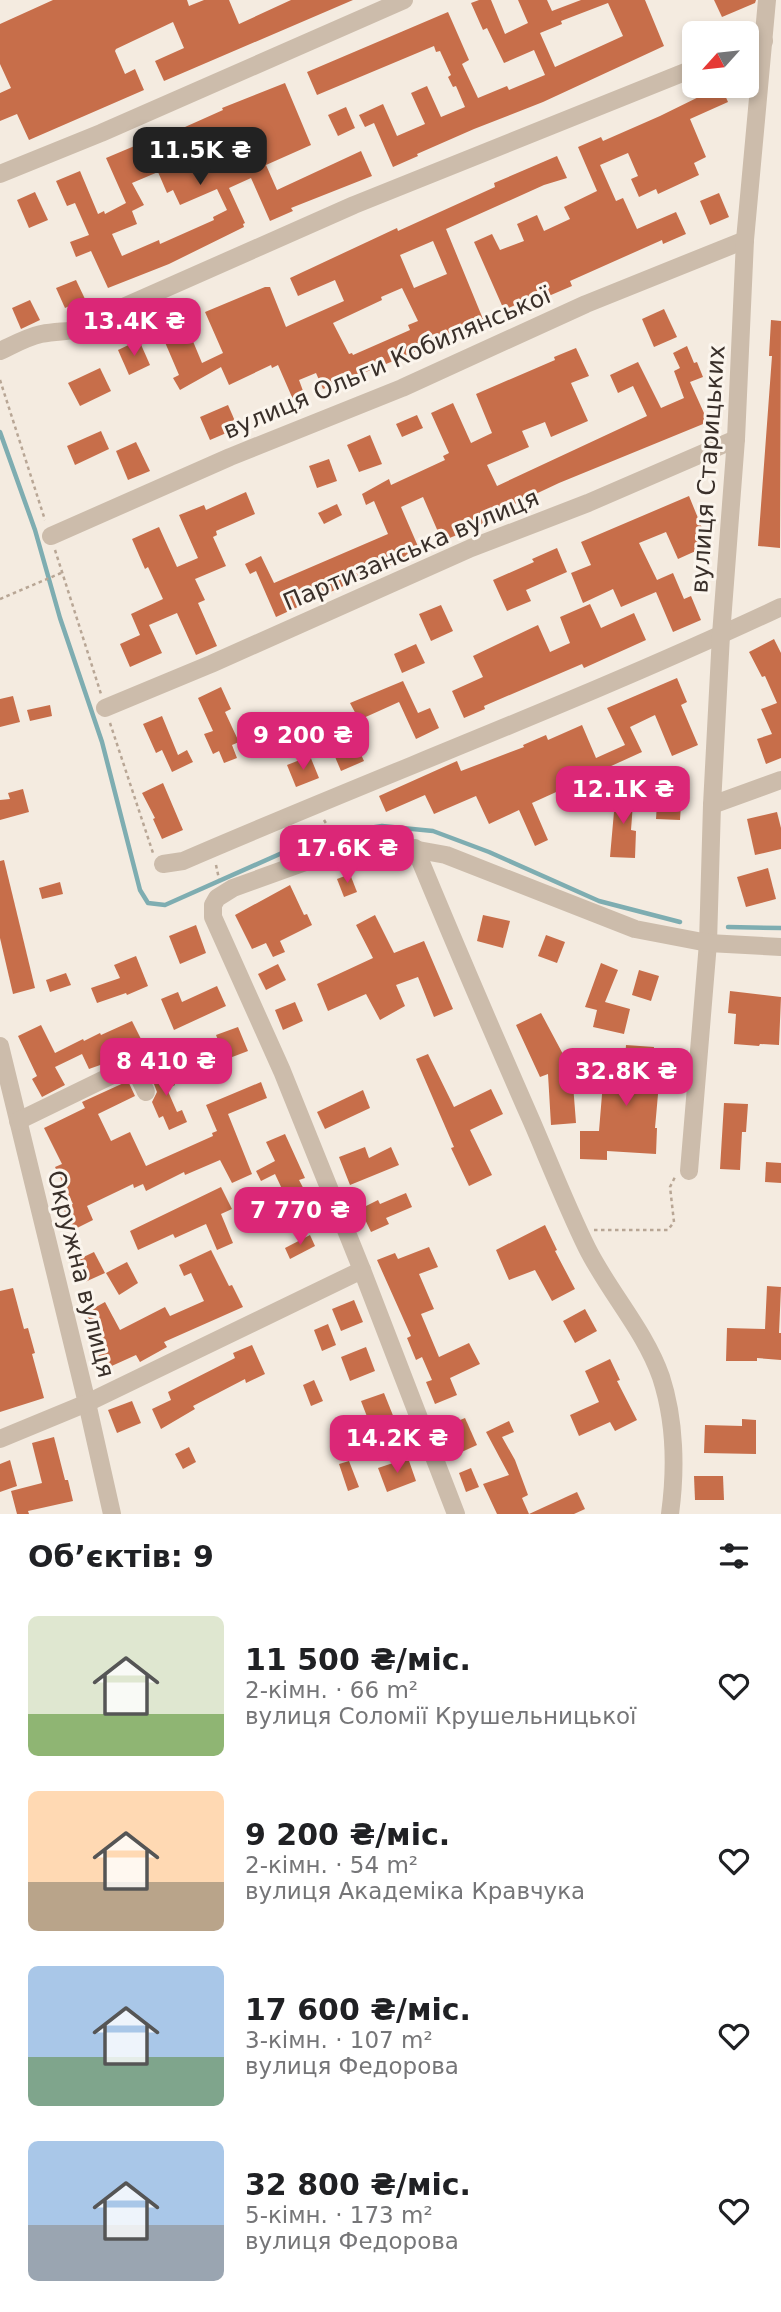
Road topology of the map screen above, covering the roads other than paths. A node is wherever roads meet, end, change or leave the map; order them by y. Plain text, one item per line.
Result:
1 (404, 0) edge
2 (767, 0) edge
3 (760, 28) edge
4 (682, 73) edge
5 (753, 98) edge
6 (0, 174) edge
7 (745, 240) junction
8 (0, 351) edge
9 (736, 439) junction
10 (51, 537) road end
11 (781, 607) edge
12 (721, 635) junction
13 (105, 708) road end
14 (781, 780) edge
15 (712, 805) junction
16 (415, 848) junction
17 (163, 864) road end
18 (708, 943) junction
19 (781, 947) edge
20 (0, 1046) edge
21 (146, 1092) dead end
22 (18, 1121) junction
23 (689, 1171) road end
24 (362, 1270) junction
25 (87, 1403) junction
26 (0, 1439) edge
27 (112, 1514) edge
28 (456, 1514) edge
29 (670, 1514) edge

1 - 6 street
2 - 3 street, вулиця Старицьких
4 - 8 street
5 - 7 street, вулиця Старицьких
7 - 9 street, вулиця Старицьких
7 - 10 street, вулиця Ольги Кобилянської
9 - 12 street, вулиця Старицьких
9 - 13 street, Партизанська вулиця
11 - 12 street
12 - 15 street, вулиця Старицьких
12 - 17 street
14 - 15 street
15 - 18 street, вулиця Старицьких
16 - 18 street
16 - 24 street
16 - 29 street
18 - 19 street
18 - 23 street, вулиця Старицьких
20 - 22 street, Окружна вулиця
21 - 22 street
22 - 25 street, Окружна вулиця
24 - 25 street
24 - 28 street
25 - 26 street
25 - 27 street, Окружна вулиця

